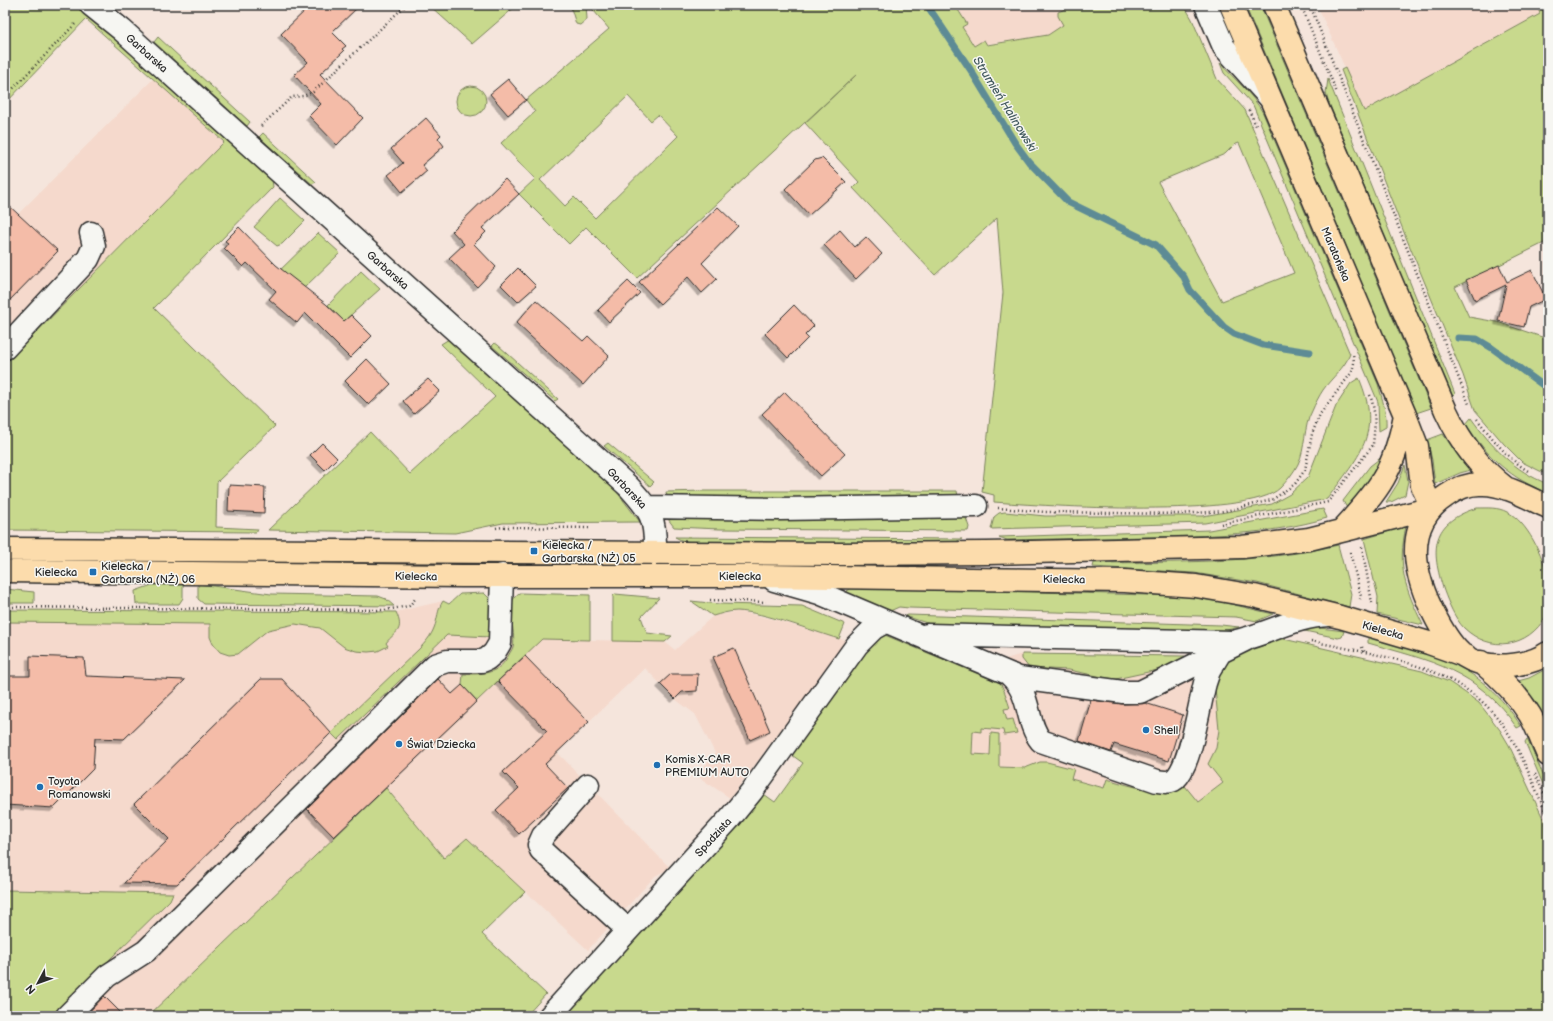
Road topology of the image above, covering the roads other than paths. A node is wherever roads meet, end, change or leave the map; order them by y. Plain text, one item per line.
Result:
1 (1206, 5) edge
2 (1231, 5) edge
3 (1274, 5) edge
4 (91, 6) edge
5 (1271, 99) junction
6 (91, 233) dead end
7 (5, 348) edge
8 (1405, 415) junction
9 (1507, 489) junction
10 (1539, 503) edge
11 (976, 506) road end
12 (646, 507) junction
13 (1430, 508) junction
14 (1548, 522) edge
15 (1342, 530) junction
16 (5, 549) edge
17 (655, 553) junction
18 (5, 571) edge
19 (502, 575) junction
20 (753, 576) junction
21 (857, 610) junction
22 (1329, 615) junction
23 (885, 622) junction
24 (916, 635) junction
25 (1245, 640) junction
26 (857, 644) junction
27 (1221, 652) junction
28 (1548, 653) edge
29 (1473, 659) junction
30 (1010, 674) junction
31 (1548, 755) edge
32 (588, 785) dead end
33 (628, 930) junction
34 (67, 1016) edge
35 (550, 1016) edge

1 - 5 street
2 - 5 main road, Maratońska
3 - 9 main road
4 - 12 street, Garbarska
5 - 8 main road, Maratońska
6 - 7 street
8 - 13 main road, Maratońska
8 - 15 main road
9 - 10 main road
9 - 13 main road
10 - 14 main road
11 - 12 street
12 - 17 street, Garbarska
13 - 15 main road, Kielecka
13 - 29 main road
15 - 17 main road, Kielecka
16 - 17 main road, Kielecka
18 - 19 main road, Kielecka
19 - 20 main road, Kielecka
19 - 34 street
20 - 21 street
20 - 22 main road, Kielecka
21 - 23 street
21 - 26 street, Spadzista
22 - 25 street
22 - 29 main road, Kielecka
23 - 24 street
23 - 26 street, Spadzista
24 - 25 street
24 - 30 street
25 - 27 street
26 - 33 street, Spadzista
27 - 30 street
27 - 30 street
28 - 29 main road
29 - 31 main road
32 - 33 street
33 - 35 street, Spadzista

